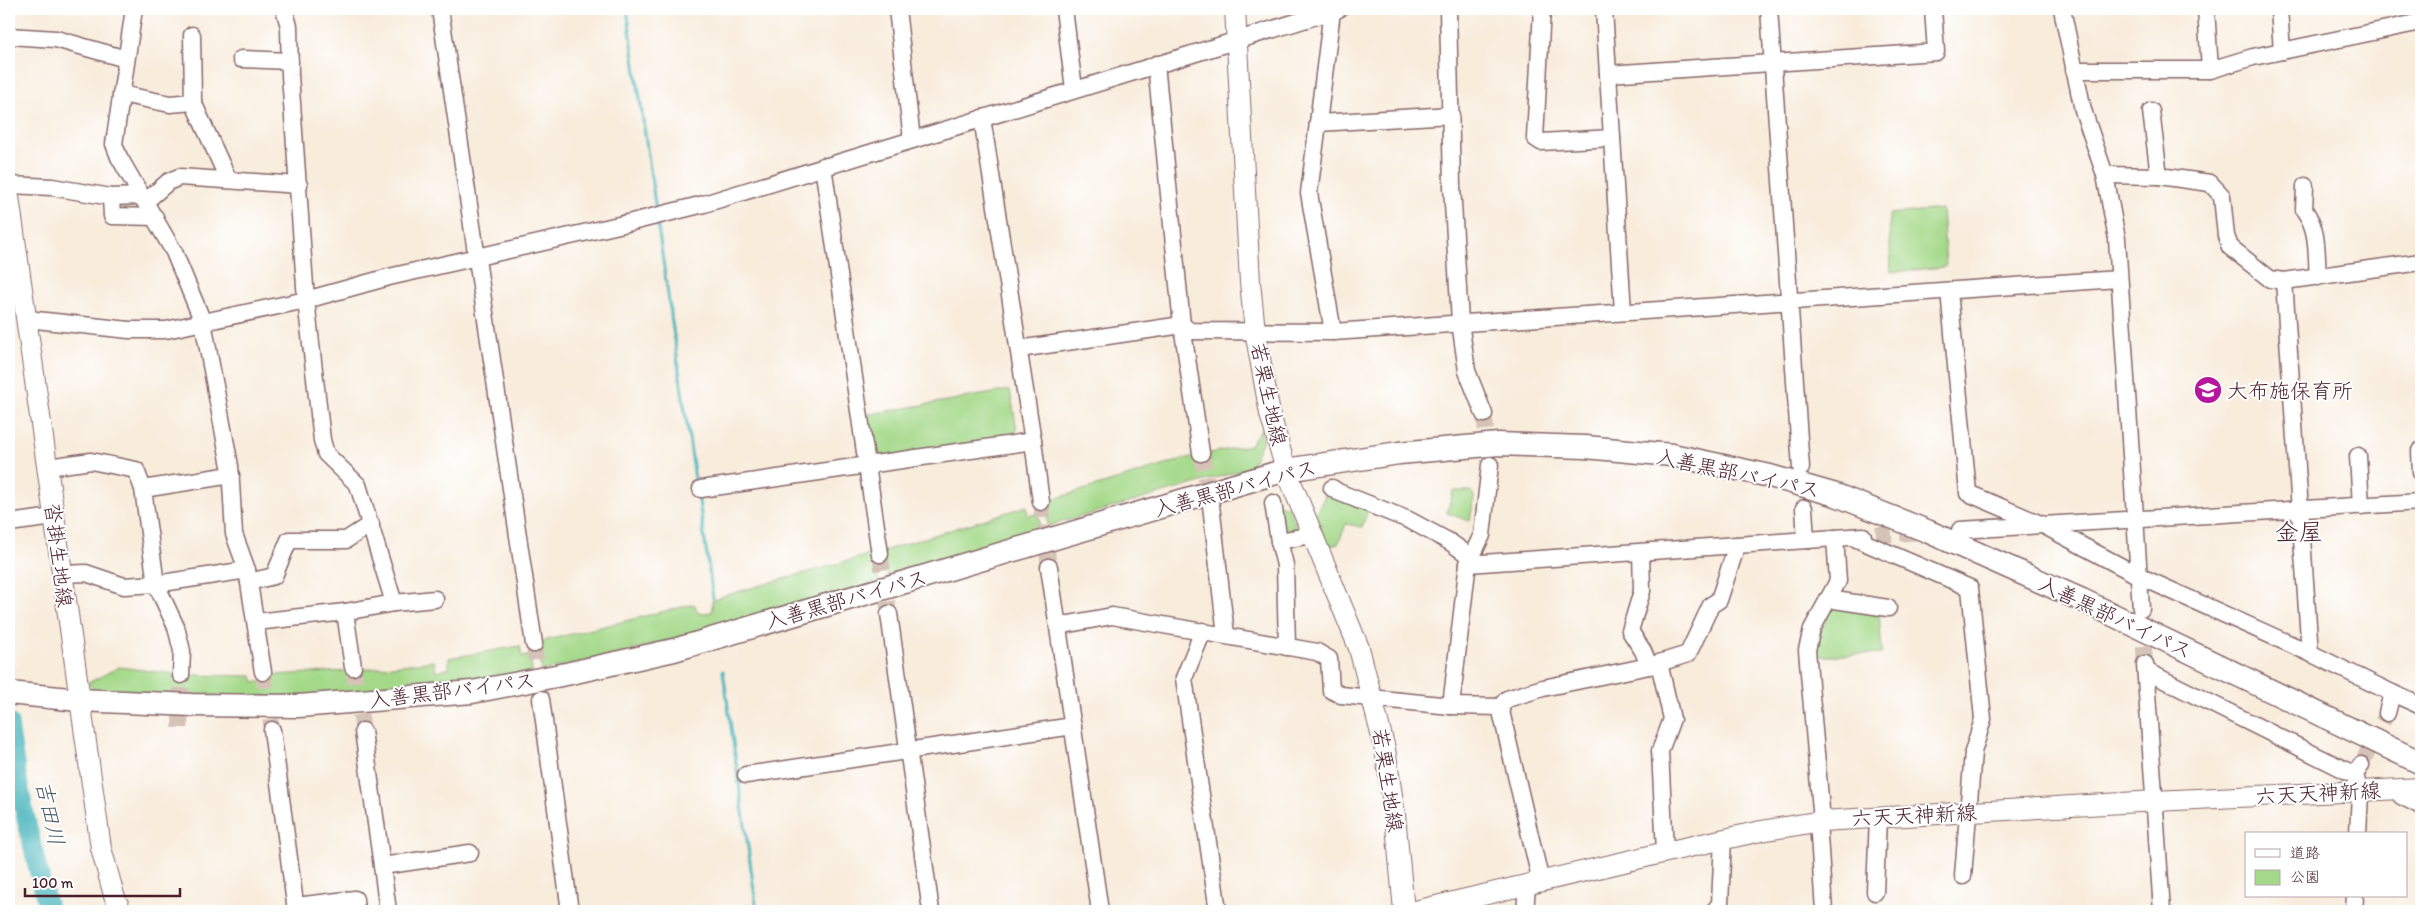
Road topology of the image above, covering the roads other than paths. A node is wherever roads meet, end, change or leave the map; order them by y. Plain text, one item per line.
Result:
1 (135, 9) edge
2 (284, 9) edge
3 (440, 9) edge
4 (897, 9) edge
5 (1064, 9) edge
6 (1235, 9) edge
7 (1448, 9) edge
8 (1542, 9) edge
9 (1604, 9) edge
10 (1769, 9) edge
11 (1933, 9) edge
12 (2062, 9) edge
13 (2206, 9) edge
14 (2279, 9) edge
15 (1336, 10) edge
16 (2421, 22) edge
17 (192, 35) dead end
18 (9, 36) edge
19 (1238, 39) junction
20 (2282, 51) junction
21 (126, 59) junction
22 (241, 59) dead end
23 (290, 60) junction
24 (1156, 64) junction
25 (1773, 64) junction
26 (2074, 70) junction
27 (2210, 70) junction
28 (1608, 74) junction
29 (1074, 89) junction
30 (121, 94) junction
31 (193, 102) junction
32 (2151, 111) dead end
33 (1451, 115) junction
34 (982, 118) junction
35 (1318, 123) junction
36 (1612, 138) junction
37 (912, 140) junction
38 (823, 166) junction
39 (2105, 175) junction
40 (2159, 176) junction
41 (228, 179) junction
42 (9, 185) edge
43 (299, 185) junction
44 (2306, 186) dead end
45 (9, 196) edge
46 (111, 197) junction
47 (144, 199) junction
48 (155, 217) junction
49 (476, 258) junction
50 (2421, 262) edge
51 (2318, 276) junction
52 (2119, 279) junction
53 (2284, 281) junction
54 (1950, 291) junction
55 (306, 300) junction
56 (1790, 302) junction
57 (1623, 312) junction
58 (27, 319) junction
59 (203, 322) junction
60 (1460, 322) junction
61 (1182, 325) junction
62 (1255, 331) junction
63 (1333, 332) junction
64 (1019, 349) junction
65 (1484, 414) tunnel mouth
66 (1033, 441) junction
67 (2420, 451) edge
68 (1201, 453) tunnel mouth
69 (2358, 456) dead end
70 (866, 465) junction
71 (1490, 465) tunnel mouth
72 (48, 467) junction
73 (1801, 468) dead end
74 (1286, 470) junction
75 (2421, 473) edge
76 (230, 474) junction
77 (1332, 488) dead end
78 (143, 489) junction
79 (702, 489) dead end
80 (1041, 502) tunnel mouth
81 (2421, 502) edge
82 (1273, 503) dead end
83 (1212, 505) tunnel mouth
84 (2361, 506) junction
85 (1804, 508) dead end
86 (2298, 510) junction
87 (54, 517) junction
88 (2136, 520) junction
89 (9, 523) edge
90 (371, 524) junction
91 (2043, 525) junction
92 (1960, 530) dead end
93 (1312, 535) junction
94 (1876, 535) tunnel mouth
95 (1852, 537) junction
96 (1835, 538) junction
97 (1279, 540) junction
98 (1806, 540) junction
99 (1737, 545) junction
100 (1641, 552) junction
101 (880, 554) tunnel mouth
102 (1470, 560) junction
103 (1049, 567) tunnel mouth
104 (62, 574) junction
105 (248, 576) junction
106 (2139, 576) junction
107 (156, 584) junction
108 (435, 599) dead end
109 (1828, 599) junction
110 (394, 603) junction
111 (1888, 608) dead end
112 (2141, 609) tunnel mouth
113 (345, 612) junction
114 (889, 614) tunnel mouth
115 (256, 622) junction
116 (1058, 626) junction
117 (1202, 631) junction
118 (1226, 635) junction
119 (534, 644) tunnel mouth
120 (1287, 647) junction
121 (2310, 653) junction
122 (1654, 664) junction
123 (352, 667) tunnel mouth
124 (263, 672) tunnel mouth
125 (181, 675) tunnel mouth
126 (2392, 693) junction
127 (18, 694) edge
128 (541, 699) tunnel mouth
129 (1373, 699) junction
130 (79, 700) junction
131 (1451, 706) junction
132 (2421, 706) edge
133 (1500, 707) junction
134 (2387, 714) tunnel mouth
135 (1073, 726) junction
136 (272, 730) tunnel mouth
137 (363, 732) tunnel mouth
138 (908, 750) junction
139 (2421, 763) edge
140 (746, 775) dead end
141 (2358, 777) junction
142 (2421, 788) edge
143 (2399, 789) junction
144 (2154, 801) junction
145 (2421, 806) edge
146 (1968, 812) junction
147 (1878, 817) junction
148 (1820, 821) junction
149 (2358, 832) edge
150 (1722, 839) junction
151 (1665, 852) junction
152 (470, 853) dead end
153 (382, 866) junction
154 (1962, 876) dead end
155 (1534, 884) junction
156 (1875, 892) dead end
157 (2355, 898) edge
158 (296, 909) edge
159 (122, 911) edge
160 (356, 911) edge
161 (388, 911) edge
162 (570, 911) edge
163 (932, 911) edge
164 (1100, 911) edge
165 (1218, 911) edge
166 (1404, 911) edge
167 (1415, 911) edge
168 (1525, 911) edge
169 (1714, 911) edge
170 (1824, 911) edge
171 (2162, 911) edge
172 (2354, 911) edge

1 - 21 street
2 - 23 street
3 - 49 street
4 - 37 street
5 - 29 street
6 - 19 main road, 若栗生地線
7 - 33 street
8 - 36 street
9 - 28 street
10 - 25 street
11 - 25 street
12 - 26 street
13 - 27 street
14 - 20 street
15 - 19 street
15 - 35 street
16 - 20 street
17 - 31 street
18 - 21 street
19 - 24 street
19 - 62 main road, 若栗生地線
20 - 27 street
21 - 30 street
22 - 23 street
23 - 43 street
24 - 29 street
24 - 61 street
25 - 28 street
25 - 56 street
26 - 27 street
26 - 39 street
28 - 36 street
29 - 34 street
30 - 31 street
30 - 47 street
31 - 41 street
32 - 40 street
33 - 35 street
33 - 60 street
34 - 37 street
34 - 64 street
35 - 63 street
36 - 57 street
37 - 38 street
38 - 49 street
38 - 70 street
39 - 40 street
39 - 52 street
40 - 53 street
41 - 43 street
41 - 47 street
42 - 46 street
43 - 55 street
44 - 51 street
45 - 58 main road, 沓掛生地線
46 - 47 street
46 - 48 street
47 - 48 street
48 - 59 street
49 - 55 street
49 - 119 street
50 - 51 street
51 - 53 street
52 - 54 street
52 - 88 street
53 - 86 street
54 - 56 street
54 - 91 street
55 - 59 street
55 - 90 street
56 - 57 street
56 - 73 street
57 - 60 street
58 - 59 street
58 - 72 main road, 沓掛生地線
59 - 76 street
60 - 63 street
60 - 65 street
61 - 62 street
61 - 64 street
61 - 68 street
62 - 63 street
62 - 74 main road, 若栗生地線
64 - 66 street
66 - 70 street
66 - 80 street
67 - 75 street
69 - 84 street
70 - 79 street
70 - 101 street
71 - 102 street
72 - 78 street
72 - 87 main road, 沓掛生地線
74 - 93 main road, 若栗生地線
74 - 130 highway, 入善黒部バイパス
74 - 139 highway, 入善黒部バイパス
76 - 78 street
76 - 105 street
77 - 102 street
78 - 107 street
81 - 84 street
82 - 97 street
83 - 118 street
84 - 86 street
85 - 98 street
86 - 88 street
86 - 121 street
87 - 89 street
87 - 104 main road, 沓掛生地線
88 - 91 street
88 - 106 street
90 - 105 street
90 - 110 street
91 - 92 street
91 - 106 street
93 - 97 street
93 - 129 main road, 若栗生地線
94 - 95 street
95 - 96 street
95 - 146 street
96 - 98 street
96 - 109 street
97 - 120 street
98 - 99 street
99 - 100 street
99 - 122 street
100 - 102 street
100 - 122 street
102 - 131 street
103 - 116 street
104 - 107 street
104 - 130 main road, 沓掛生地線
105 - 107 street
105 - 115 street
106 - 112 street
106 - 121 street
107 - 125 street
108 - 110 street
109 - 111 street
109 - 148 street
110 - 113 street
113 - 115 street
113 - 123 street
114 - 138 street
115 - 124 street
116 - 117 street
116 - 135 street
117 - 118 street
117 - 165 street
118 - 120 street
120 - 129 street
121 - 126 street
122 - 133 street
122 - 151 street
126 - 132 street
126 - 134 street
127 - 130 highway, 入善黒部バイパス
128 - 162 street
129 - 131 street
129 - 166 main road, 若栗生地線
130 - 159 main road, 沓掛生地線
131 - 133 street
133 - 155 street
135 - 138 street
135 - 164 street
136 - 158 street
137 - 153 street
138 - 140 street
138 - 163 street
141 - 143 main road, 六天天神新線
141 - 144 main road, 六天天神新線
141 - 144 street
141 - 149 street
142 - 143 main road, 六天天神新線
143 - 145 street
144 - 146 main road, 六天天神新線
144 - 171 street
146 - 147 main road, 六天天神新線
146 - 154 street
147 - 148 main road, 六天天神新線
147 - 156 street
148 - 150 main road, 六天天神新線
148 - 170 street
150 - 151 main road, 六天天神新線
150 - 169 street
151 - 155 main road, 六天天神新線
152 - 153 street
153 - 161 street
155 - 167 main road, 六天天神新線
155 - 168 street
157 - 172 street
158 - 160 street

